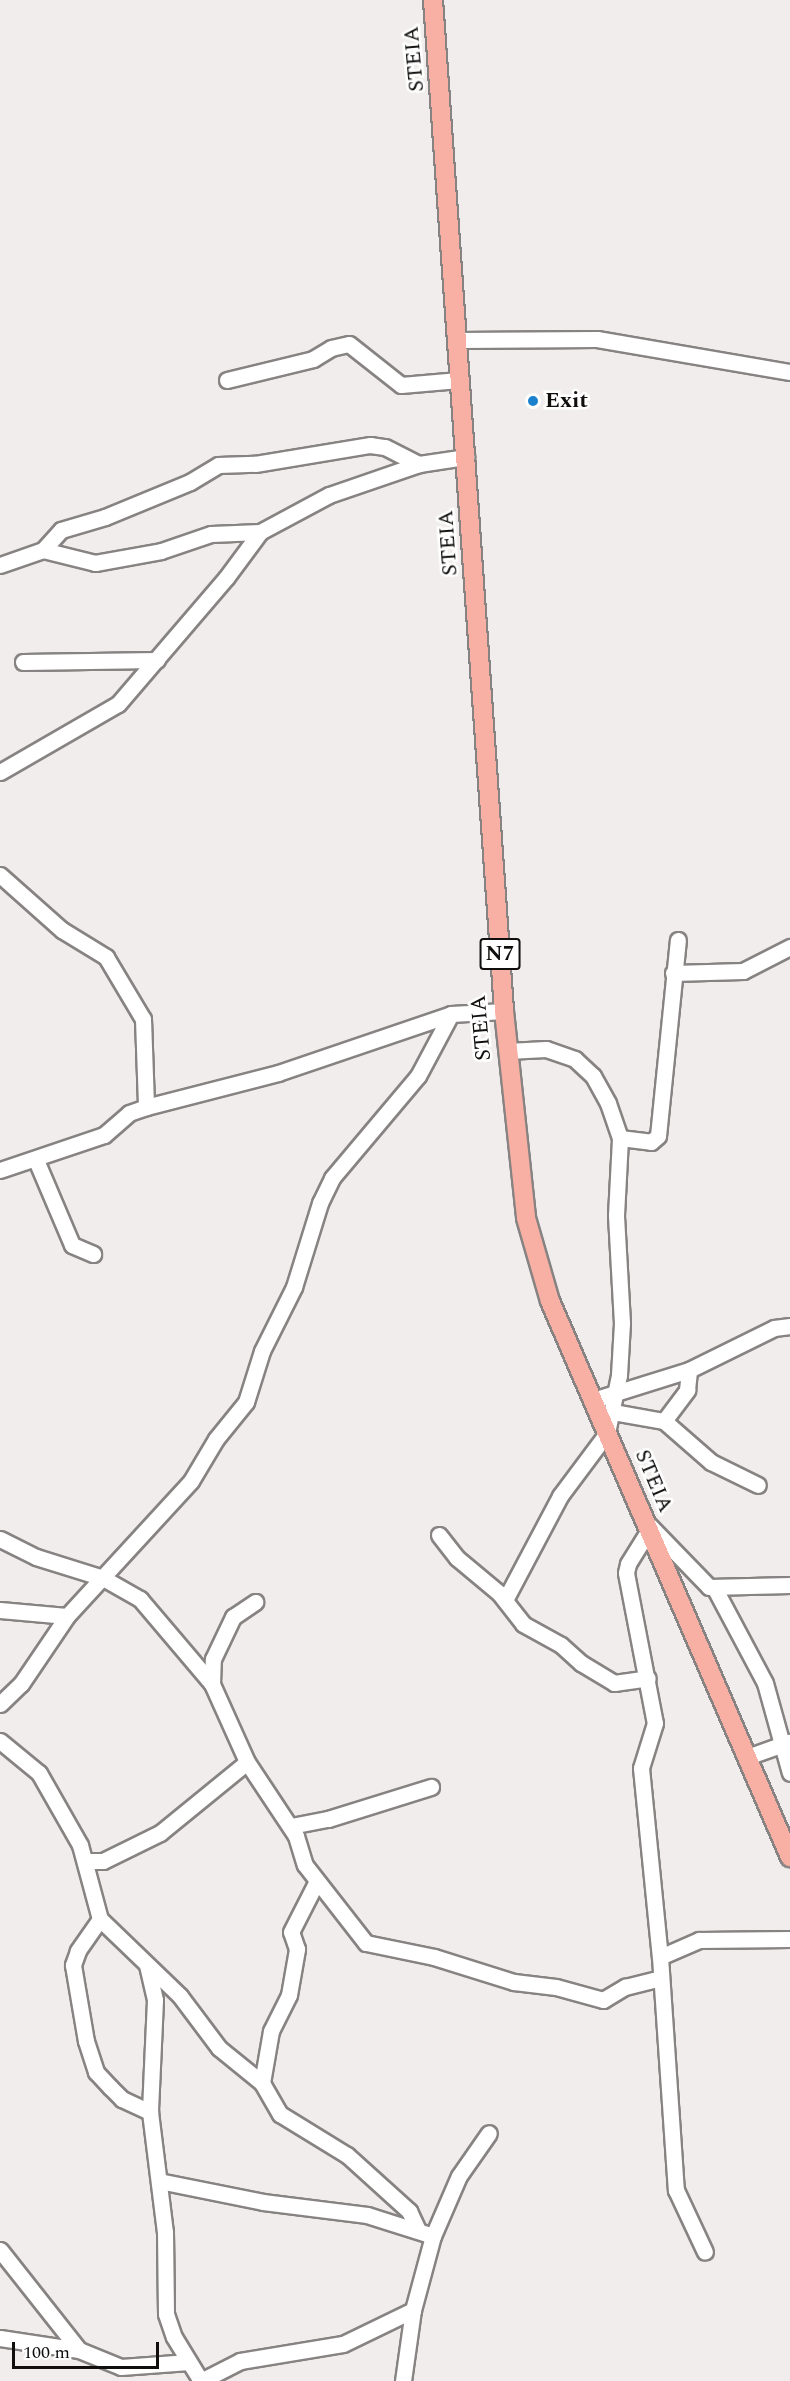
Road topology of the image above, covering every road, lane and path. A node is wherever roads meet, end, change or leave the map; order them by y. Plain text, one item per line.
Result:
1 (433, 0) edge
2 (458, 340) junction
3 (790, 372) edge
4 (226, 380) dead end
5 (459, 380) junction
6 (466, 457) junction
7 (419, 464) junction
8 (260, 532) junction
9 (43, 550) junction
10 (0, 565) edge
11 (157, 660) junction
12 (23, 662) dead end
13 (0, 772) edge
14 (0, 874) edge
15 (678, 940) dead end
16 (790, 947) edge
17 (673, 973) junction
18 (504, 1011) junction
19 (451, 1014) junction
20 (507, 1051) junction
21 (146, 1107) junction
22 (620, 1138) junction
23 (36, 1160) junction
24 (0, 1170) edge
25 (93, 1254) dead end
26 (790, 1326) edge
27 (689, 1370) junction
28 (616, 1390) junction
29 (593, 1400) junction
30 (613, 1412) junction
31 (664, 1421) junction
32 (608, 1433) junction
33 (758, 1485) dead end
34 (647, 1525) junction
35 (439, 1535) dead end
36 (0, 1539) edge
37 (103, 1578) junction
38 (790, 1585) edge
39 (715, 1589) junction
40 (505, 1600) junction
41 (255, 1602) dead end
42 (0, 1610) edge
43 (67, 1616) junction
44 (648, 1678) junction
45 (212, 1684) junction
46 (0, 1704) edge
47 (0, 1741) edge
48 (786, 1743) edge
49 (747, 1758) junction
50 (247, 1762) junction
51 (790, 1773) edge
52 (431, 1787) dead end
53 (783, 1823) edge
54 (291, 1826) junction
55 (790, 1857) edge
56 (86, 1861) junction
57 (316, 1883) junction
58 (100, 1919) junction
59 (790, 1939) edge
60 (660, 1957) junction
61 (147, 1965) junction
62 (660, 1978) junction
63 (262, 2083) junction
64 (150, 2112) junction
65 (489, 2133) dead end
66 (159, 2181) junction
67 (418, 2230) junction
68 (433, 2236) junction
69 (0, 2250) edge
70 (705, 2252) dead end
71 (413, 2310) junction
72 (0, 2338) edge
73 (79, 2350) junction
74 (189, 2362) junction
75 (403, 2381) edge

1 - 2 main road, STEIA / N7
2 - 3 street
2 - 5 main road, STEIA / N7
4 - 5 street
5 - 6 main road, STEIA / N7
6 - 7 street
6 - 18 main road, STEIA / N7
7 - 8 street
7 - 9 street
8 - 9 street
8 - 11 street
9 - 10 street
11 - 12 street
11 - 13 street
14 - 21 street
15 - 17 street
16 - 17 street
17 - 22 street
18 - 19 street
18 - 20 main road, STEIA / N7
19 - 21 street
19 - 37 street
20 - 22 street
20 - 29 main road, STEIA / N7
21 - 23 street
22 - 28 street
23 - 24 street
23 - 25 street
26 - 27 street
27 - 28 street
27 - 31 street
28 - 29 street
28 - 30 street
29 - 32 main road, STEIA / N7
30 - 31 street
30 - 32 street
31 - 33 street
32 - 34 main road, STEIA / N7
32 - 40 street
34 - 39 street
34 - 44 street
34 - 49 main road, STEIA / N7
35 - 40 street
36 - 37 street
37 - 43 street
37 - 45 street
38 - 39 street
39 - 48 street
40 - 44 street
41 - 45 street
42 - 43 street
43 - 46 street
44 - 60 street
45 - 50 street
47 - 56 street
48 - 49 street
48 - 51 street
49 - 53 main road, STEIA / N7
50 - 54 street
50 - 56 street
52 - 54 street
53 - 55 main road, STEIA / N7
54 - 57 street
56 - 58 street
57 - 62 street
57 - 63 street
58 - 61 street
58 - 64 street
59 - 60 street
60 - 62 street
61 - 63 street
61 - 64 street
62 - 70 street
63 - 67 street
64 - 66 street
65 - 68 street
66 - 67 street
66 - 74 street
67 - 68 street
68 - 71 street
69 - 73 street
71 - 74 street
71 - 75 street
72 - 73 street
73 - 74 street

